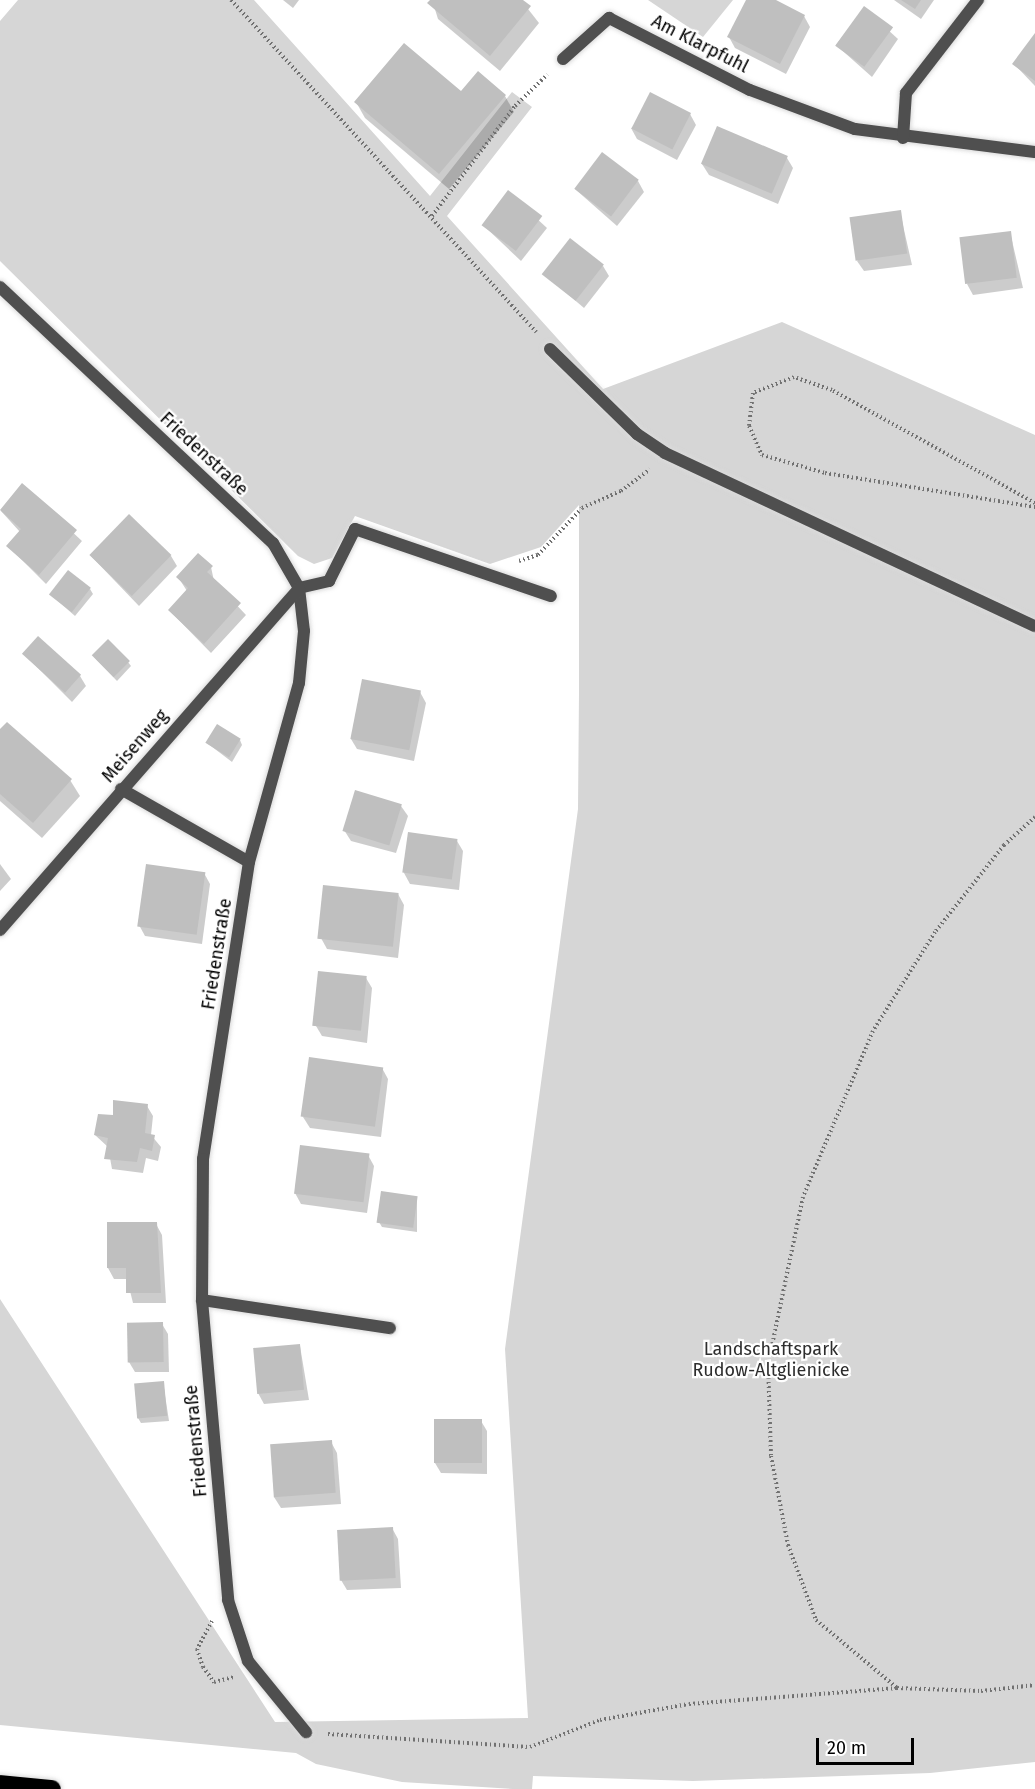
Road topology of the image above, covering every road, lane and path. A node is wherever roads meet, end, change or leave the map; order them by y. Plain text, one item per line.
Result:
1 (231, 0) edge
2 (978, 0) edge
3 (563, 59) joint
4 (903, 138) junction
5 (1035, 152) edge
6 (432, 216) junction
7 (0, 287) edge
8 (550, 349) joint
9 (665, 453) junction
10 (1035, 505) edge
11 (478, 573) junction
12 (299, 588) junction
13 (551, 596) dead end
14 (1035, 626) edge
15 (121, 789) junction
16 (1035, 817) edge
17 (249, 862) junction
18 (0, 930) edge
19 (202, 1300) junction
20 (390, 1328) dead end
21 (228, 1600) junction
22 (248, 1661) junction
23 (1035, 1685) edge
24 (897, 1688) junction
25 (306, 1732) joint
26 (0, 1784) edge
27 (52, 1789) edge

1 - 6 path
2 - 4 street
3 - 4 street, Am Klarpfuhl
3 - 6 path
4 - 5 street, Am Klarpfuhl
6 - 8 path
7 - 12 street, Friedenstraße
8 - 9 street
9 - 11 path
9 - 14 street
10 - 10 path
11 - 12 street
11 - 13 street
12 - 15 street, Meisenweg
12 - 17 street, Friedenstraße
15 - 17 street
15 - 18 street, Meisenweg
16 - 24 path
17 - 19 street, Friedenstraße
19 - 20 street
19 - 21 street, Friedenstraße
21 - 22 street, Friedenstraße
21 - 22 path
22 - 25 street, Friedenstraße
23 - 24 path
24 - 25 path
26 - 27 highway

